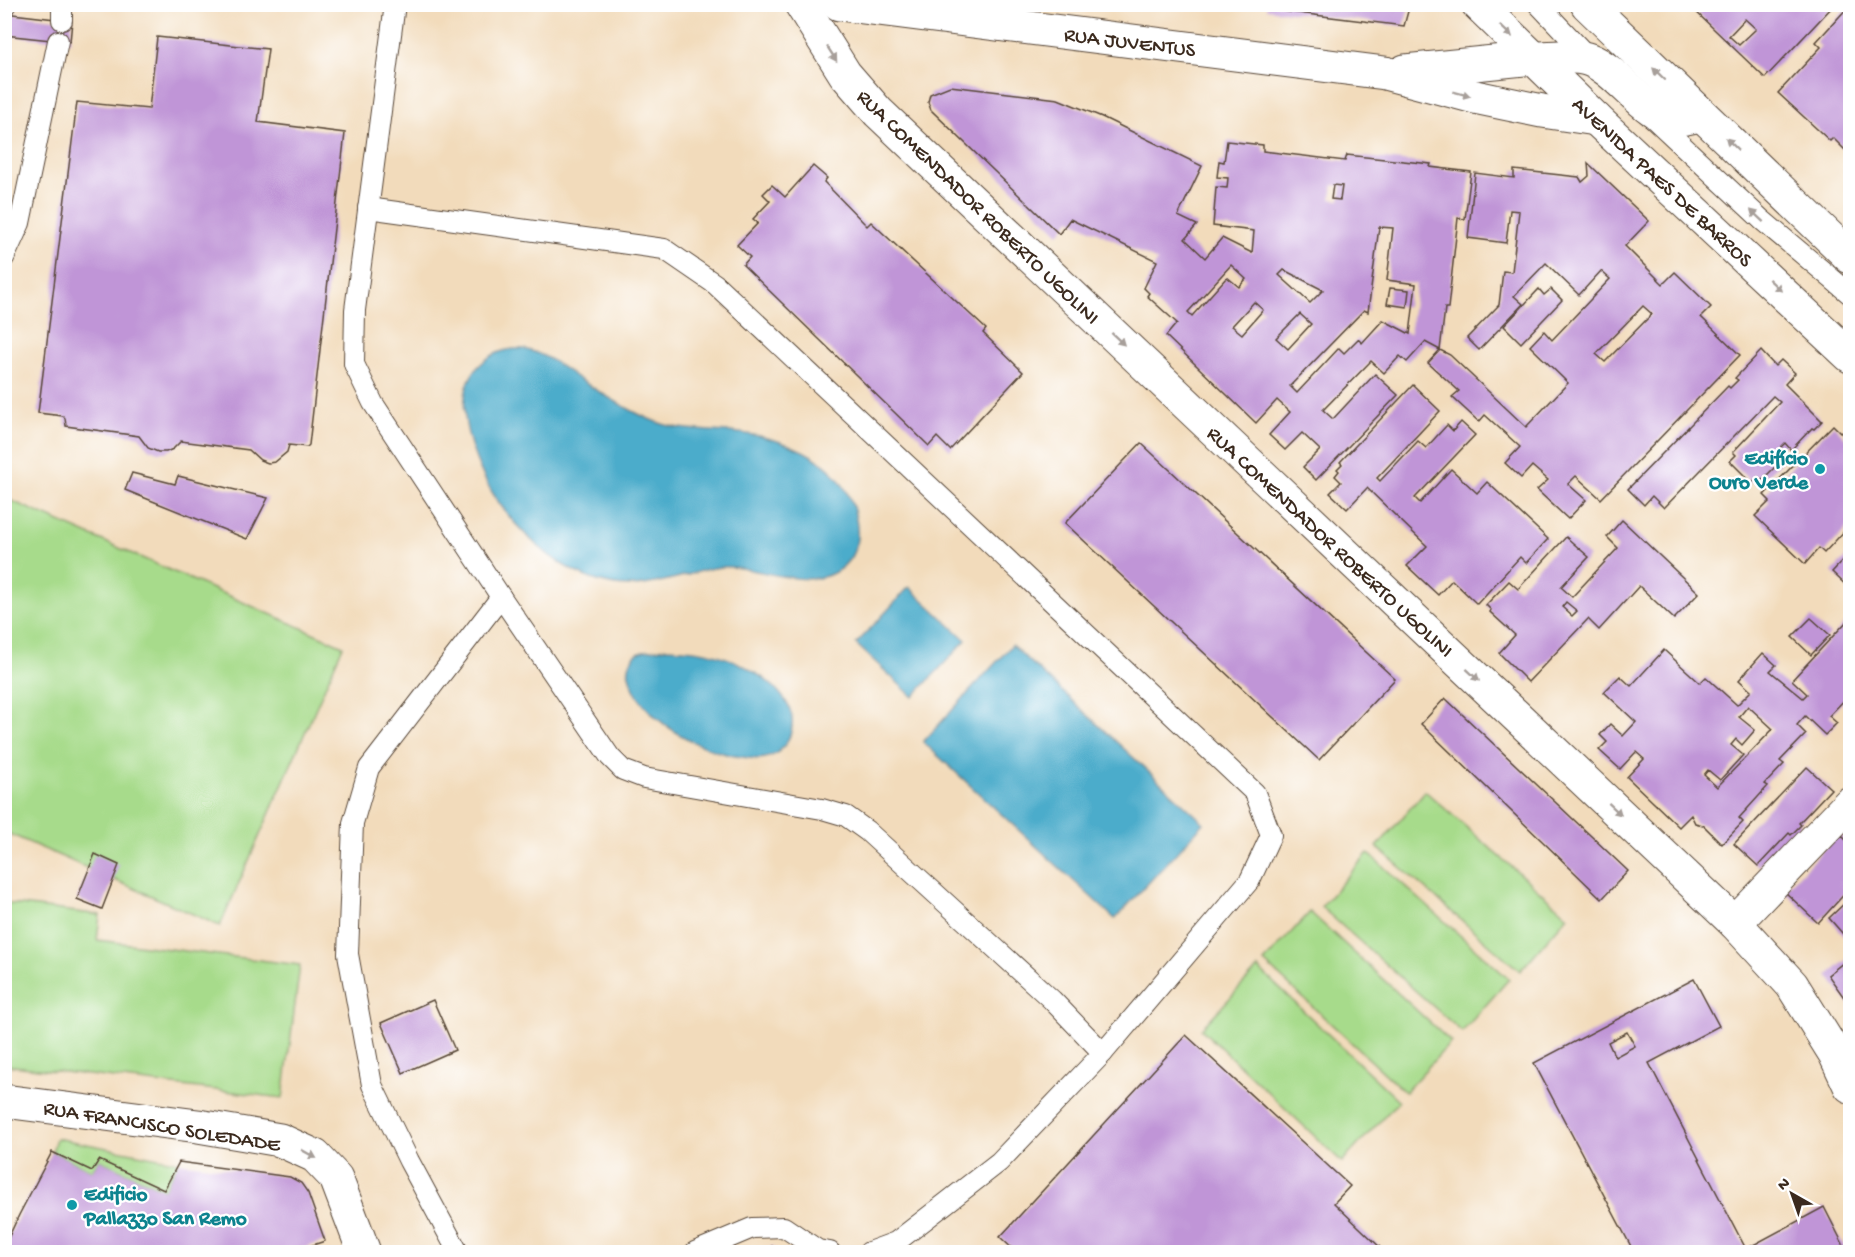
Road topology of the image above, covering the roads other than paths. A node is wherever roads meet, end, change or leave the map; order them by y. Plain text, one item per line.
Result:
1 (395, 4) edge
2 (801, 4) edge
3 (839, 4) edge
4 (1478, 4) edge
5 (1538, 4) edge
6 (1587, 4) edge
7 (58, 41) dead end
8 (1534, 58) junction
9 (1591, 61) junction
10 (1385, 73) junction
11 (1701, 115) junction
12 (1596, 119) junction
13 (368, 208) junction
14 (1851, 257) edge
15 (4, 258) edge
16 (1851, 294) edge
17 (1851, 356) edge
18 (501, 597) junction
19 (1851, 803) edge
20 (1735, 923) junction
21 (1103, 1053) junction
22 (1851, 1086) edge
23 (4, 1101) edge
24 (364, 1252) edge
25 (458, 1252) edge
26 (695, 1252) edge
27 (830, 1252) edge
28 (869, 1252) edge

1 - 13 lane
2 -> 20 street, RUA COMENDADOR ROBERTO UGOLINI
3 - 10 street, RUA JUVENTUS
4 -> 8 street, AVENIDA PAES DE BARROS
5 - 9 lane
11 -> 6 street
7 - 15 lane
8 - 9 street, RUA JUVENTUS
8 - 10 street, RUA JUVENTUS
8 - 12 street, AVENIDA PAES DE BARROS
9 - 11 street
16 -> 9 lane
10 -> 12 street, RUA JUVENTUS
14 -> 11 street
12 -> 17 street, AVENIDA PAES DE BARROS
13 - 18 lane
13 - 21 lane
18 - 21 lane
18 - 25 lane
19 - 20 street
20 - 22 street, RUA COMENDADOR ROBERTO UGOLINI
21 - 28 lane
23 -> 24 street, RUA FRANCISCO SOLEDADE
26 - 27 lane

